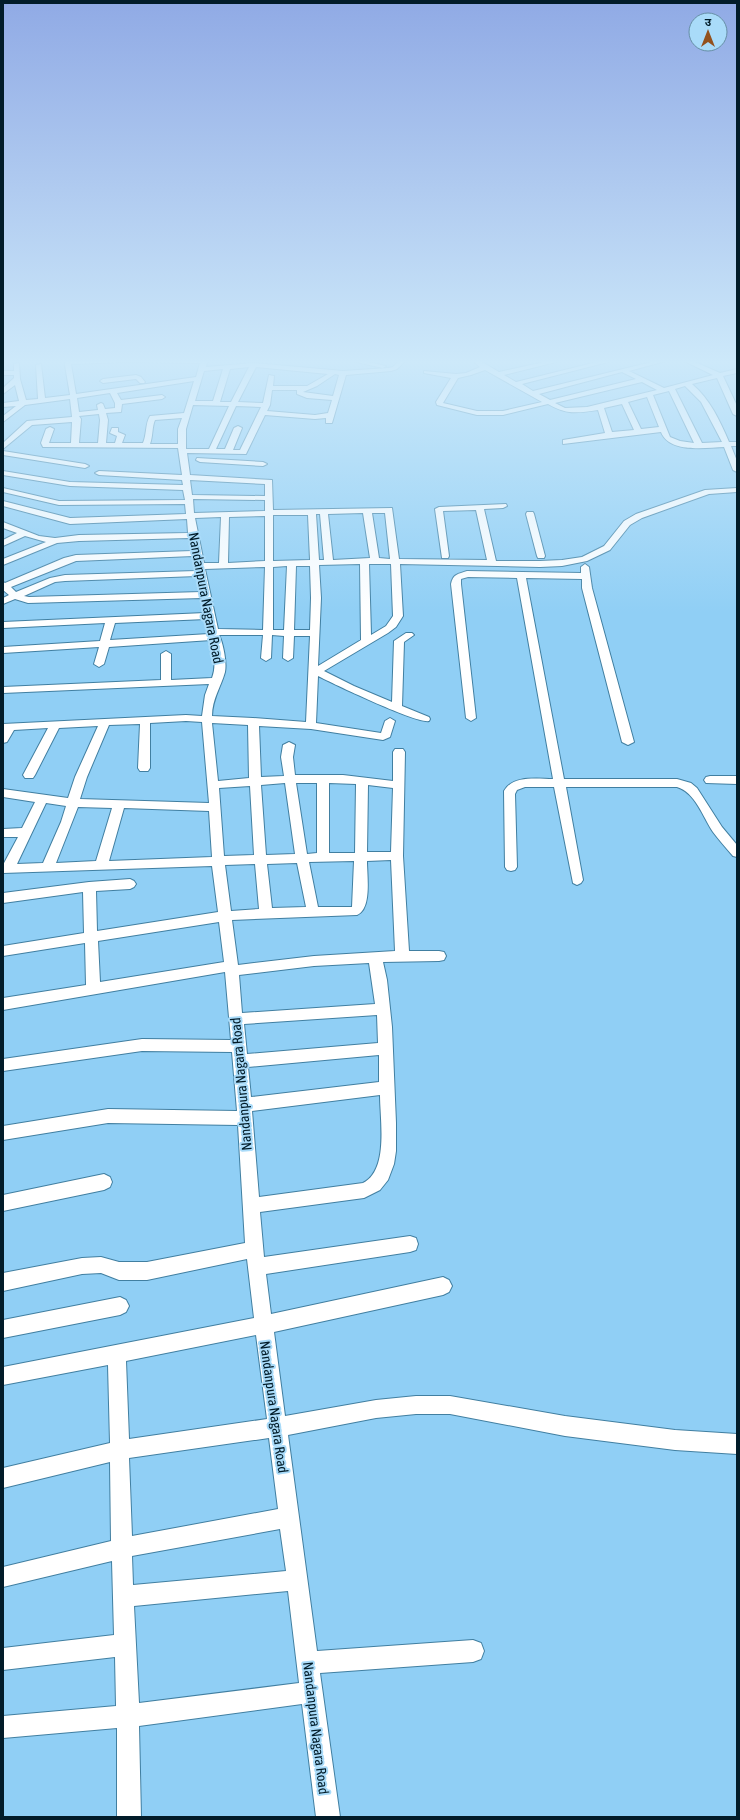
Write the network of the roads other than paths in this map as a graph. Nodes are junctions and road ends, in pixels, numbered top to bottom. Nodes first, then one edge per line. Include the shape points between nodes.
1 (45, 444) edge
2 (183, 444) edge
3 (215, 444) edge
4 (231, 444) edge
5 (247, 444) edge
6 (677, 444) edge
7 (699, 444) joint
8 (725, 444) junction
9 (737, 444) edge
10 (75, 445) joint
11 (102, 445) joint
12 (118, 445) joint
13 (146, 445) joint
14 (183, 452) junction
15 (211, 452) junction
16 (228, 452) junction
17 (3, 453) edge
18 (263, 464) dead end
19 (85, 466) dead end
20 (737, 470) edge
21 (3, 473) edge
22 (100, 473) dead end
23 (3, 490) edge
24 (734, 490) edge
25 (47, 491) junction
26 (188, 496) junction
27 (268, 498) junction
28 (737, 502) edge
29 (3, 503) edge
30 (503, 506) dead end
31 (480, 508) junction
32 (367, 510) junction
33 (324, 511) junction
34 (312, 512) junction
35 (268, 513) junction
36 (225, 514) junction
37 (530, 514) dead end
38 (3, 525) edge
39 (25, 533) junction
40 (192, 535) junction
41 (55, 541) junction
42 (3, 543) edge
43 (425, 556) dead end
44 (445, 556) junction
45 (541, 556) junction
46 (566, 556) dead end
47 (584, 559) junction
48 (491, 560) junction
49 (364, 561) junction
50 (375, 561) junction
51 (395, 561) junction
52 (3, 562) edge
53 (329, 562) junction
54 (315, 563) junction
55 (199, 564) junction
56 (292, 564) junction
57 (270, 565) junction
58 (223, 566) junction
59 (521, 575) junction
60 (585, 576) junction
61 (4, 586) edge
62 (207, 594) junction
63 (15, 596) junction
64 (3, 601) edge
65 (211, 616) junction
66 (111, 620) junction
67 (3, 625) edge
68 (268, 632) junction
69 (289, 633) junction
70 (315, 633) junction
71 (215, 635) junction
72 (409, 635) dead end
73 (366, 642) junction
74 (105, 644) junction
75 (3, 650) edge
76 (166, 654) dead end
77 (266, 658) dead end
78 (288, 658) dead end
79 (99, 664) dead end
80 (315, 673) junction
81 (217, 681) junction
82 (166, 683) junction
83 (3, 690) edge
84 (398, 708) junction
85 (206, 718) junction
86 (471, 718) dead end
87 (425, 719) dead end
88 (145, 720) junction
89 (390, 721) dead end
90 (105, 722) junction
91 (253, 722) junction
92 (55, 725) junction
93 (311, 726) junction
94 (7, 727) edge
95 (3, 740) edge
96 (628, 742) dead end
97 (289, 746) dead end
98 (399, 752) dead end
99 (144, 768) dead end
100 (29, 775) dead end
101 (290, 779) junction
102 (323, 779) junction
103 (710, 780) dead end
104 (737, 780) edge
105 (362, 781) junction
106 (254, 782) junction
107 (559, 784) junction
108 (212, 785) junction
109 (398, 785) junction
110 (3, 793) edge
111 (43, 798) junction
112 (73, 804) junction
113 (118, 805) junction
114 (215, 808) junction
115 (27, 832) junction
116 (3, 833) edge
117 (733, 842) edge
118 (737, 853) edge
119 (397, 856) junction
120 (360, 857) junction
121 (302, 858) junction
122 (323, 858) junction
123 (260, 860) junction
124 (218, 861) junction
125 (101, 866) junction
126 (511, 867) dead end
127 (47, 868) junction
128 (6, 869) edge
129 (577, 880) dead end
130 (130, 884) dead end
131 (89, 887) junction
132 (3, 902) edge
133 (313, 912) junction
134 (266, 913) junction
135 (225, 916) junction
136 (92, 937) junction
137 (3, 951) edge
138 (402, 955) junction
139 (439, 956) dead end
140 (375, 957) junction
141 (231, 969) junction
142 (93, 989) junction
143 (3, 1004) edge
144 (383, 1009) junction
145 (235, 1019) junction
146 (386, 1048) junction
147 (239, 1054) junction
148 (3, 1065) edge
149 (387, 1088) junction
150 (244, 1111) junction
151 (3, 1133) edge
152 (104, 1182) dead end
153 (3, 1203) edge
154 (250, 1206) junction
155 (410, 1244) dead end
156 (254, 1249) junction
157 (256, 1267) junction
158 (3, 1282) edge
159 (443, 1286) dead end
160 (120, 1306) dead end
161 (263, 1325) junction
162 (3, 1329) edge
163 (117, 1353) junction
164 (3, 1376) edge
165 (278, 1427) junction
166 (737, 1444) edge
167 (120, 1450) junction
168 (3, 1478) edge
169 (289, 1517) junction
170 (122, 1548) junction
171 (3, 1577) edge
172 (297, 1580) junction
173 (123, 1597) junction
174 (125, 1645) junction
175 (473, 1650) dead end
176 (3, 1659) edge
177 (308, 1663) junction
178 (312, 1692) junction
179 (128, 1716) junction
180 (3, 1727) edge
181 (129, 1817) edge
182 (328, 1817) edge

1 - 10 street
2 - 14 street, Nandanpura Nagara Road
3 - 15 street
4 - 16 street
5 - 16 street via 244,451 240,453
6 - 7 street
7 - 8 street
8 - 9 street
8 - 20 street
10 - 11 street
11 - 12 street
12 - 13 street
13 - 14 street
14 - 15 street
14 - 18 street
14 - 26 street, Nandanpura Nagara Road
15 - 16 street
17 - 19 street
21 - 25 street
22 - 26 street
23 - 25 street
24 - 28 street
24 - 47 street via 708,492 639,516 626,525 607,548
25 - 26 street
25 - 26 street via 58,503
26 - 27 street
26 - 27 street via 266,480 270,483
26 - 29 street via 70,521
26 - 36 street
26 - 40 street, Nandanpura Nagara Road
27 - 35 street
30 - 31 street
31 - 44 street via 438,510
31 - 48 street
32 - 33 street
32 - 50 street
32 - 51 street via 390,512
33 - 34 street
33 - 53 street
34 - 35 street
34 - 54 street
35 - 36 street
35 - 57 street
36 - 58 street
37 - 45 street
38 - 39 street
39 - 41 street
39 - 42 street
40 - 41 street
40 - 55 street, Nandanpura Nagara Road
41 - 52 street
43 - 44 street
44 - 48 street
45 - 46 street
45 - 48 street
47 - 48 street via 540,564
47 - 60 street
48 - 51 street
49 - 50 street
49 - 53 street
49 - 73 street
50 - 51 street
51 - 73 street via 398,616 396,623
53 - 54 street
54 - 56 street
54 - 70 street
55 - 58 street
55 - 61 street via 76,558
55 - 62 street, Nandanpura Nagara Road
55 - 63 street via 53,580
56 - 57 street
56 - 69 street
57 - 58 street
57 - 68 street
59 - 60 street
59 - 86 street via 467,574 460,575 456,580
59 - 107 street
60 - 96 street
61 - 63 street
62 - 63 street via 34,600
62 - 65 street, Nandanpura Nagara Road
63 - 64 street
65 - 66 street
65 - 71 street, Nandanpura Nagara Road
66 - 67 street
66 - 74 street
68 - 69 street
68 - 71 street
68 - 77 street
69 - 70 street
69 - 78 street
70 - 80 street
71 - 74 street
71 - 81 street, Nandanpura Nagara Road via 220,661
72 - 84 street via 399,642
73 - 80 street
74 - 75 street
74 - 79 street
76 - 82 street
80 - 84 street
80 - 93 street
81 - 82 street
81 - 85 street, Nandanpura Nagara Road via 210,696
82 - 83 street
84 - 87 street
85 - 88 street
85 - 91 street
85 - 108 street, Nandanpura Nagara Road
88 - 90 street
88 - 99 street
89 - 93 street via 383,737
90 - 92 street
90 - 112 street via 81,777
91 - 93 street
91 - 106 street
92 - 94 street
92 - 100 street
94 - 95 street
97 - 101 street via 287,757
98 - 109 street
101 - 102 street
101 - 106 street
101 - 121 street
102 - 105 street
102 - 122 street
103 - 104 street
105 - 109 street
105 - 120 street
106 - 108 street
106 - 123 street
107 - 117 street via 677,783 687,786 693,791 718,830
107 - 126 street via 525,783 515,785 511,789
107 - 129 street
108 - 114 street, Nandanpura Nagara Road
109 - 119 street
110 - 111 street
111 - 112 street
111 - 115 street
112 - 113 street
112 - 127 street
113 - 114 street
113 - 125 street
114 - 124 street, Nandanpura Nagara Road
115 - 116 street
115 - 128 street
117 - 118 street
119 - 120 street
119 - 138 street
120 - 122 street
120 - 133 street via 360,905 357,910
121 - 122 street
121 - 123 street
121 - 133 street
123 - 124 street
123 - 134 street
124 - 125 street
124 - 135 street, Nandanpura Nagara Road
125 - 127 street
127 - 128 street
130 - 131 street
131 - 132 street
131 - 136 street
133 - 134 street
134 - 135 street
135 - 136 street
135 - 141 street, Nandanpura Nagara Road
136 - 137 street
136 - 142 street
138 - 139 street
138 - 140 street
140 - 141 street
140 - 144 street
141 - 142 street
141 - 145 street, Nandanpura Nagara Road
142 - 143 street
144 - 145 street
144 - 146 street
145 - 147 street, Nandanpura Nagara Road
146 - 147 street
146 - 149 street
147 - 148 street via 142,1045
147 - 150 street, Nandanpura Nagara Road
149 - 150 street
149 - 154 street via 388,1153 385,1170 377,1182 364,1190
150 - 151 street via 108,1116
150 - 154 street, Nandanpura Nagara Road
152 - 153 street
154 - 156 street, Nandanpura Nagara Road
155 - 157 street
156 - 157 street, Nandanpura Nagara Road
156 - 158 street via 147,1272 119,1271 101,1265 82,1266 52,1270
157 - 161 street, Nandanpura Nagara Road
159 - 161 street
160 - 162 street
161 - 163 street
161 - 165 street, Nandanpura Nagara Road
163 - 164 street
163 - 167 street
165 - 166 street via 376,1409 450,1405 565,1426 675,1440
165 - 167 street
165 - 169 street, Nandanpura Nagara Road
167 - 168 street
167 - 170 street
169 - 170 street
169 - 172 street, Nandanpura Nagara Road
170 - 171 street
170 - 173 street
172 - 173 street
172 - 177 street, Nandanpura Nagara Road
173 - 174 street
174 - 176 street
174 - 179 street
175 - 177 street
177 - 178 street, Nandanpura Nagara Road
178 - 179 street
178 - 182 street, Nandanpura Nagara Road
179 - 180 street
179 - 181 street

